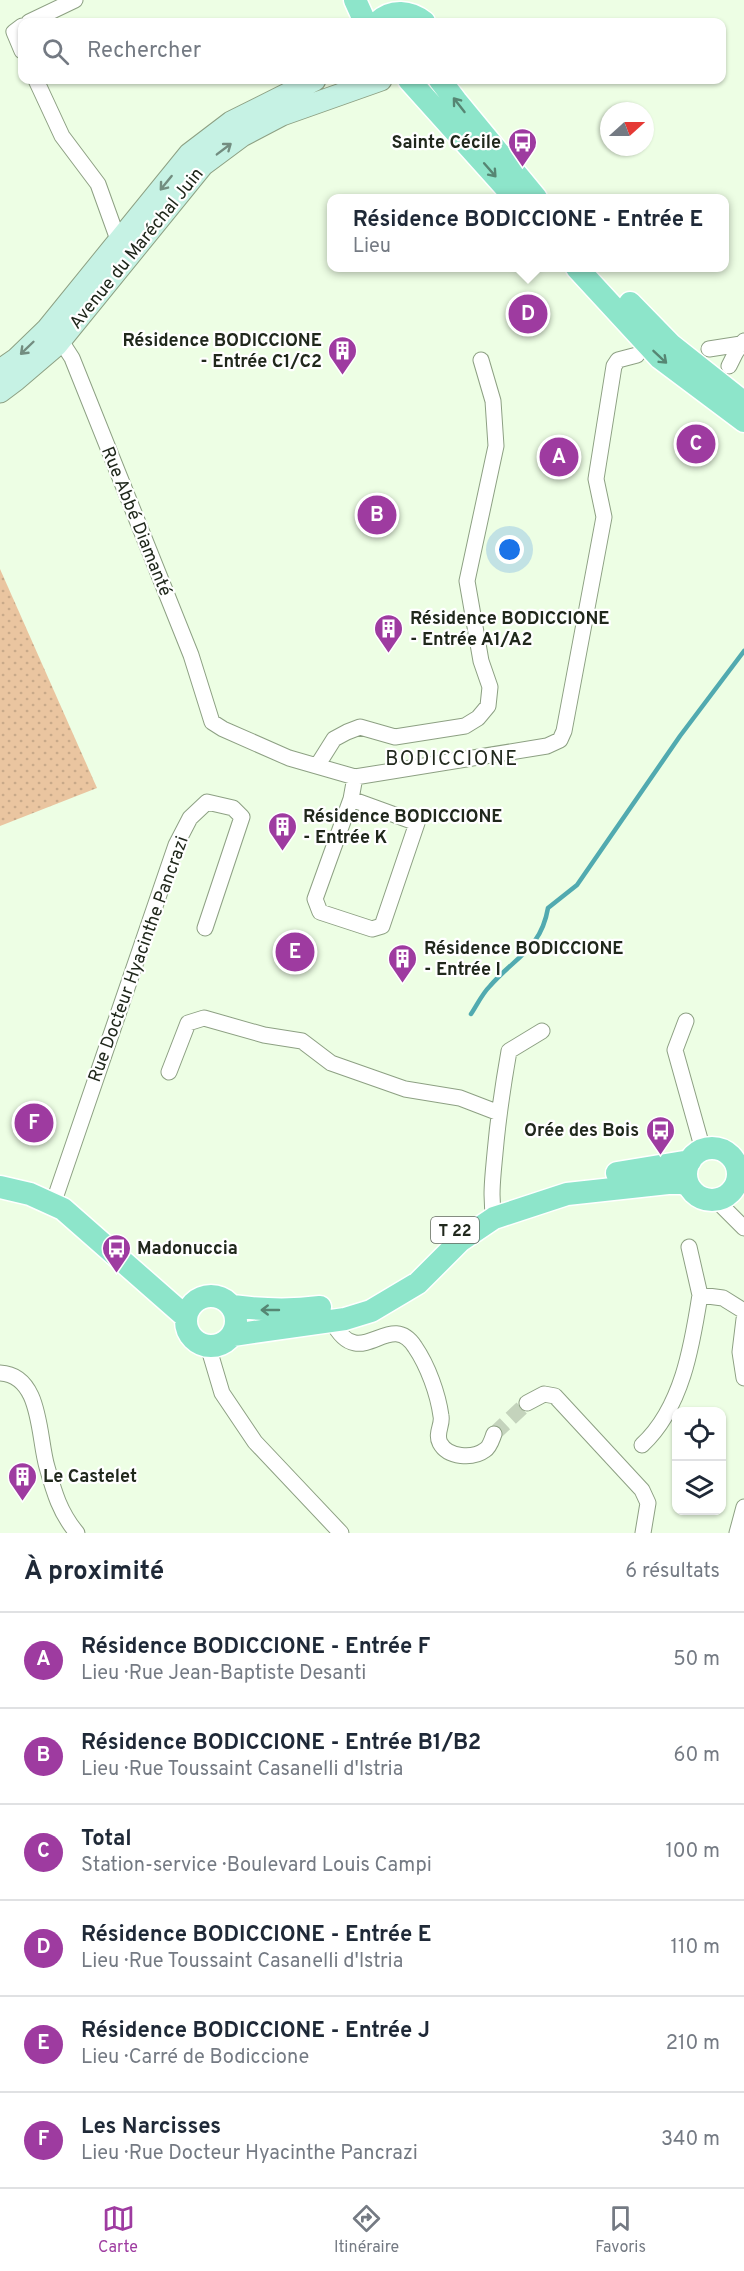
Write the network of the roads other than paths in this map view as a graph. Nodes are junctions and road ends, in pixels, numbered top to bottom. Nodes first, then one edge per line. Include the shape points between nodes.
1 (75, 0) edge
2 (355, 0) edge
3 (392, 6) edge
4 (38, 18) edge
5 (363, 18) edge
6 (384, 18) edge
7 (419, 18) edge
8 (18, 29) edge
9 (18, 42) edge
10 (38, 84) edge
11 (307, 84) edge
12 (370, 84) edge
13 (413, 84) edge
14 (443, 84) edge
15 (511, 194) edge
16 (533, 194) edge
17 (124, 248) junction
18 (583, 272) edge
19 (603, 272) edge
20 (54, 335) junction
21 (742, 343) edge
22 (709, 349) dead end
23 (637, 355) dead end
24 (481, 360) dead end
25 (729, 366) dead end
26 (0, 370) edge
27 (0, 392) edge
28 (744, 403) edge
29 (744, 421) edge
30 (317, 766) junction
31 (355, 777) junction
32 (351, 799) junction
33 (205, 928) dead end
34 (686, 1021) dead end
35 (542, 1031) dead end
36 (169, 1072) dead end
37 (499, 1113) junction
38 (696, 1156) junction
39 (741, 1172) edge
40 (689, 1186) junction
41 (0, 1187) edge
42 (716, 1200) junction
43 (52, 1204) junction
44 (493, 1212) junction
45 (744, 1228) edge
46 (689, 1247) dead end
47 (700, 1295) junction
48 (232, 1306) junction
49 (744, 1311) edge
50 (186, 1317) junction
51 (744, 1319) edge
52 (332, 1321) junction
53 (233, 1335) junction
54 (208, 1346) junction
55 (0, 1372) edge
56 (744, 1378) edge
57 (526, 1403) tunnel mouth
58 (494, 1434) tunnel mouth
59 (642, 1445) dead end
60 (744, 1508) edge
61 (77, 1533) edge
62 (341, 1533) edge
63 (643, 1533) edge
64 (737, 1533) edge

1 - 4 street
2 - 5 main road
3 - 6 main road
3 - 7 main road
8 - 9 street via 14,32
10 - 17 street via 62,136 98,184
11 -> 17 main road, Avenue du Maréchal Juin via 231,122 189,154
17 -> 12 main road, Avenue du Maréchal Juin via 203,165 242,136 282,115
13 -> 15 main road
16 -> 14 main road
17 - 20 main road, Avenue du Maréchal Juin
18 -> 29 main road via 660,358
19 - 28 main road via 671,345
20 -> 26 main road, Avenue du Maréchal Juin
20 - 27 main road, Avenue du Maréchal Juin via 16,380
20 - 30 street, Rue Abbé Diamanté via 72,358 191,655 212,722 289,758
21 - 22 street
21 - 25 street
23 - 31 street via 618,360 614,366 596,479 604,517 560,740 547,746
24 - 30 street via 493,401 496,446 467,581 481,661 490,687 488,706 465,726 395,737 360,727 334,739
30 - 31 street
31 - 32 street
32 - 32 street via 315,899 320,912 372,929 382,926 417,823
33 - 43 street, Rue Docteur Hyacinthe Pancrazi via 242,817 233,808 207,802 190,818 176,845
34 - 38 street via 675,1050
35 - 37 street via 509,1051
36 - 37 street via 188,1023 204,1018 302,1041 331,1063 405,1089 460,1098
37 - 44 street
38 - 39 main road via 718,1149 732,1157
38 - 40 main road via 687,1169
38 - 44 main road, T 22 via 559,1183
39 - 42 main road via 730,1193
40 - 42 main road via 700,1197
40 - 44 main road, T 22 via 668,1183 567,1194
41 - 43 main road
42 - 45 street
43 - 50 main road via 63,1209
44 -> 48 main road, T 22 via 456,1229 403,1275 362,1299 294,1310
44 - 52 main road, T 22 via 418,1283 371,1311
46 - 47 street
47 - 49 street via 723,1298
47 - 59 street via 691,1351 674,1396 657,1431
48 - 50 main road via 218,1296 201,1298
48 - 53 main road via 237,1321
50 - 54 main road via 189,1333
51 - 56 street via 740,1352
52 - 53 main road, T 22
52 - 58 street via 338,1333 351,1344 398,1334 410,1340 438,1399 442,1420 438,1432 440,1443 447,1450 461,1457 476,1455 487,1449
53 - 54 main road via 222,1344
54 - 62 street via 222,1392 255,1442
55 - 61 street via 19,1377 27,1387 64,1517
57 - 63 street via 544,1394 555,1396 642,1490 648,1503
60 - 64 street

